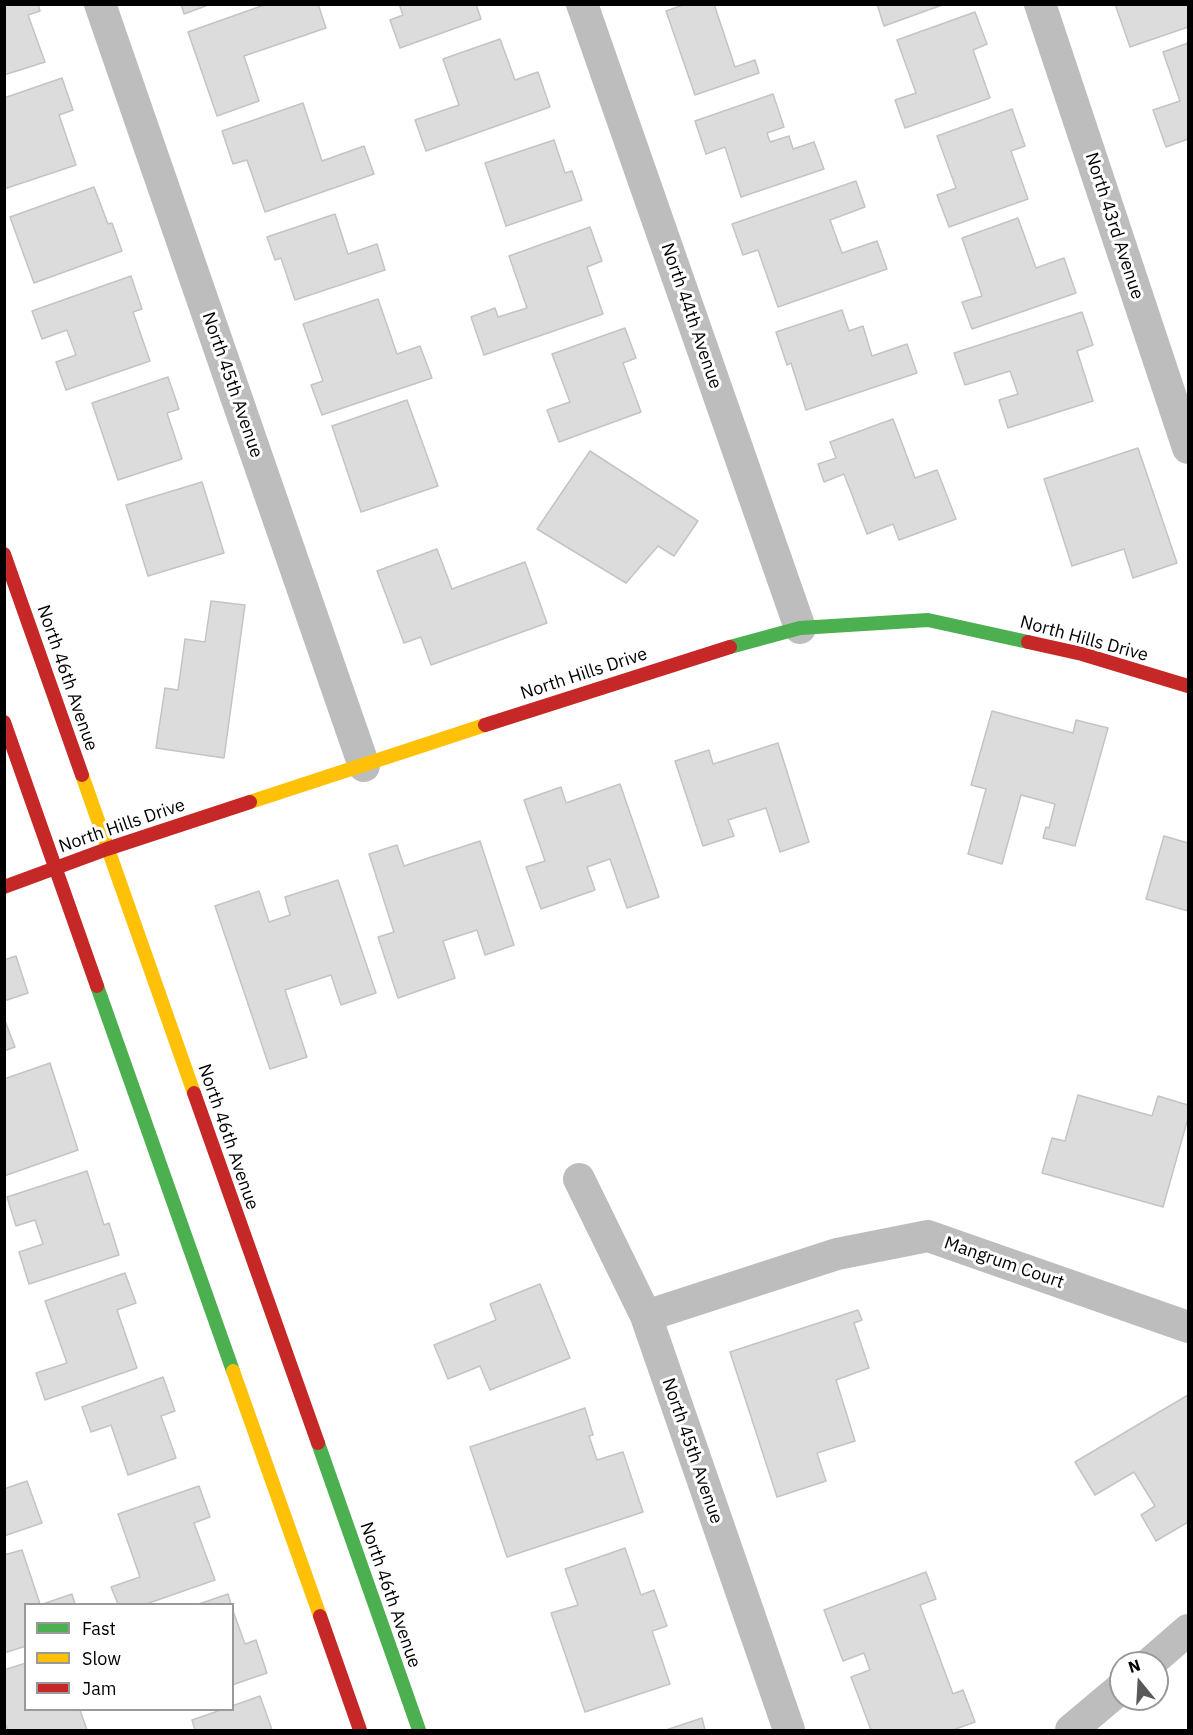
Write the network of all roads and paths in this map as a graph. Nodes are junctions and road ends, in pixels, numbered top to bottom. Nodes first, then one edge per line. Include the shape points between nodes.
1 (100, 4) edge
2 (582, 4) edge
3 (1040, 4) edge
4 (1188, 448) edge
5 (4, 554) edge
6 (800, 628) junction
7 (1188, 686) edge
8 (4, 722) edge
9 (364, 766) junction
10 (107, 849) junction
11 (56, 868) junction
12 (4, 887) edge
13 (579, 1179) dead end
14 (646, 1316) junction
15 (1188, 1327) edge
16 (1188, 1630) edge
17 (1164, 1651) edge
18 (1109, 1698) edge
19 (360, 1731) edge
20 (419, 1731) edge
21 (789, 1731) edge
22 (1071, 1731) edge

1 - 9 street, North 45th Avenue
2 - 6 street, North 44th Avenue
3 - 4 street, North 43rd Avenue
5 - 10 street, North 46th Avenue
6 - 7 street, North Hills Drive via 928,620 1082,654
6 - 9 street, North Hills Drive via 695,656
8 - 11 street
9 - 10 street, North Hills Drive
10 - 11 street, North Hills Drive
10 - 20 street, North 46th Avenue
11 - 12 street, North Hills Drive
11 - 19 street
13 - 14 street, North 45th Avenue
14 - 15 street, Mangrum Court via 837,1254 928,1236
14 - 21 street, North 45th Avenue
16 - 17 street
18 - 22 street

